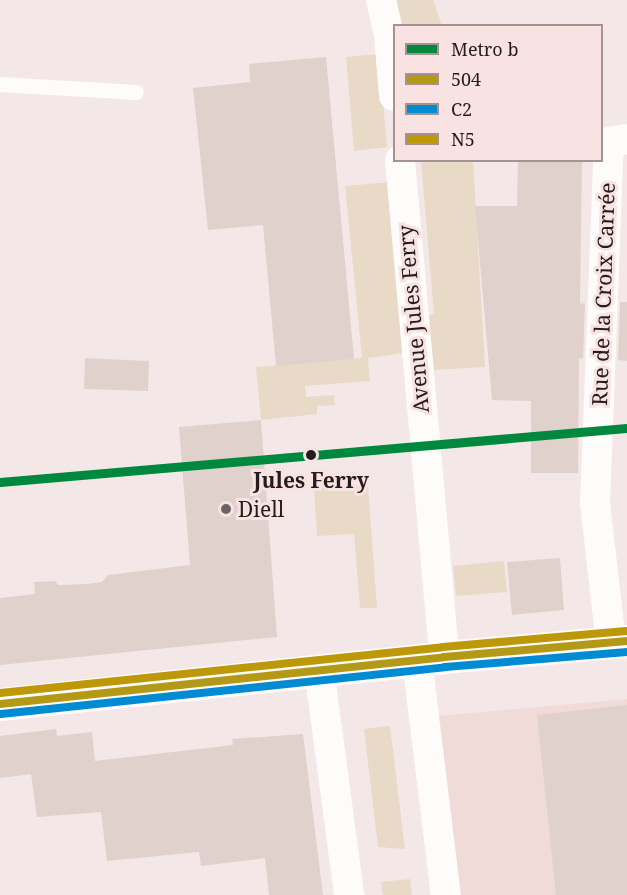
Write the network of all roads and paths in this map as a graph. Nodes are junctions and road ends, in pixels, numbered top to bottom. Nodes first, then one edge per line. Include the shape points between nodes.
1 (381, 0) edge
2 (0, 84) edge
3 (393, 84) edge
4 (136, 92) dead end
5 (627, 138) edge
6 (400, 162) edge
7 (619, 642) edge
8 (431, 659) junction
9 (320, 669) junction
10 (0, 704) edge
11 (349, 895) edge
12 (446, 895) edge

1 - 3 street
2 - 4 lane
5 - 7 street, Rue de la Croix Carrée via 609,142 595,503
6 - 8 street, Avenue Jules Ferry
7 - 8 main road
8 - 9 main road
8 - 12 street, Avenue Jules Ferry
9 - 10 main road
9 - 11 street

